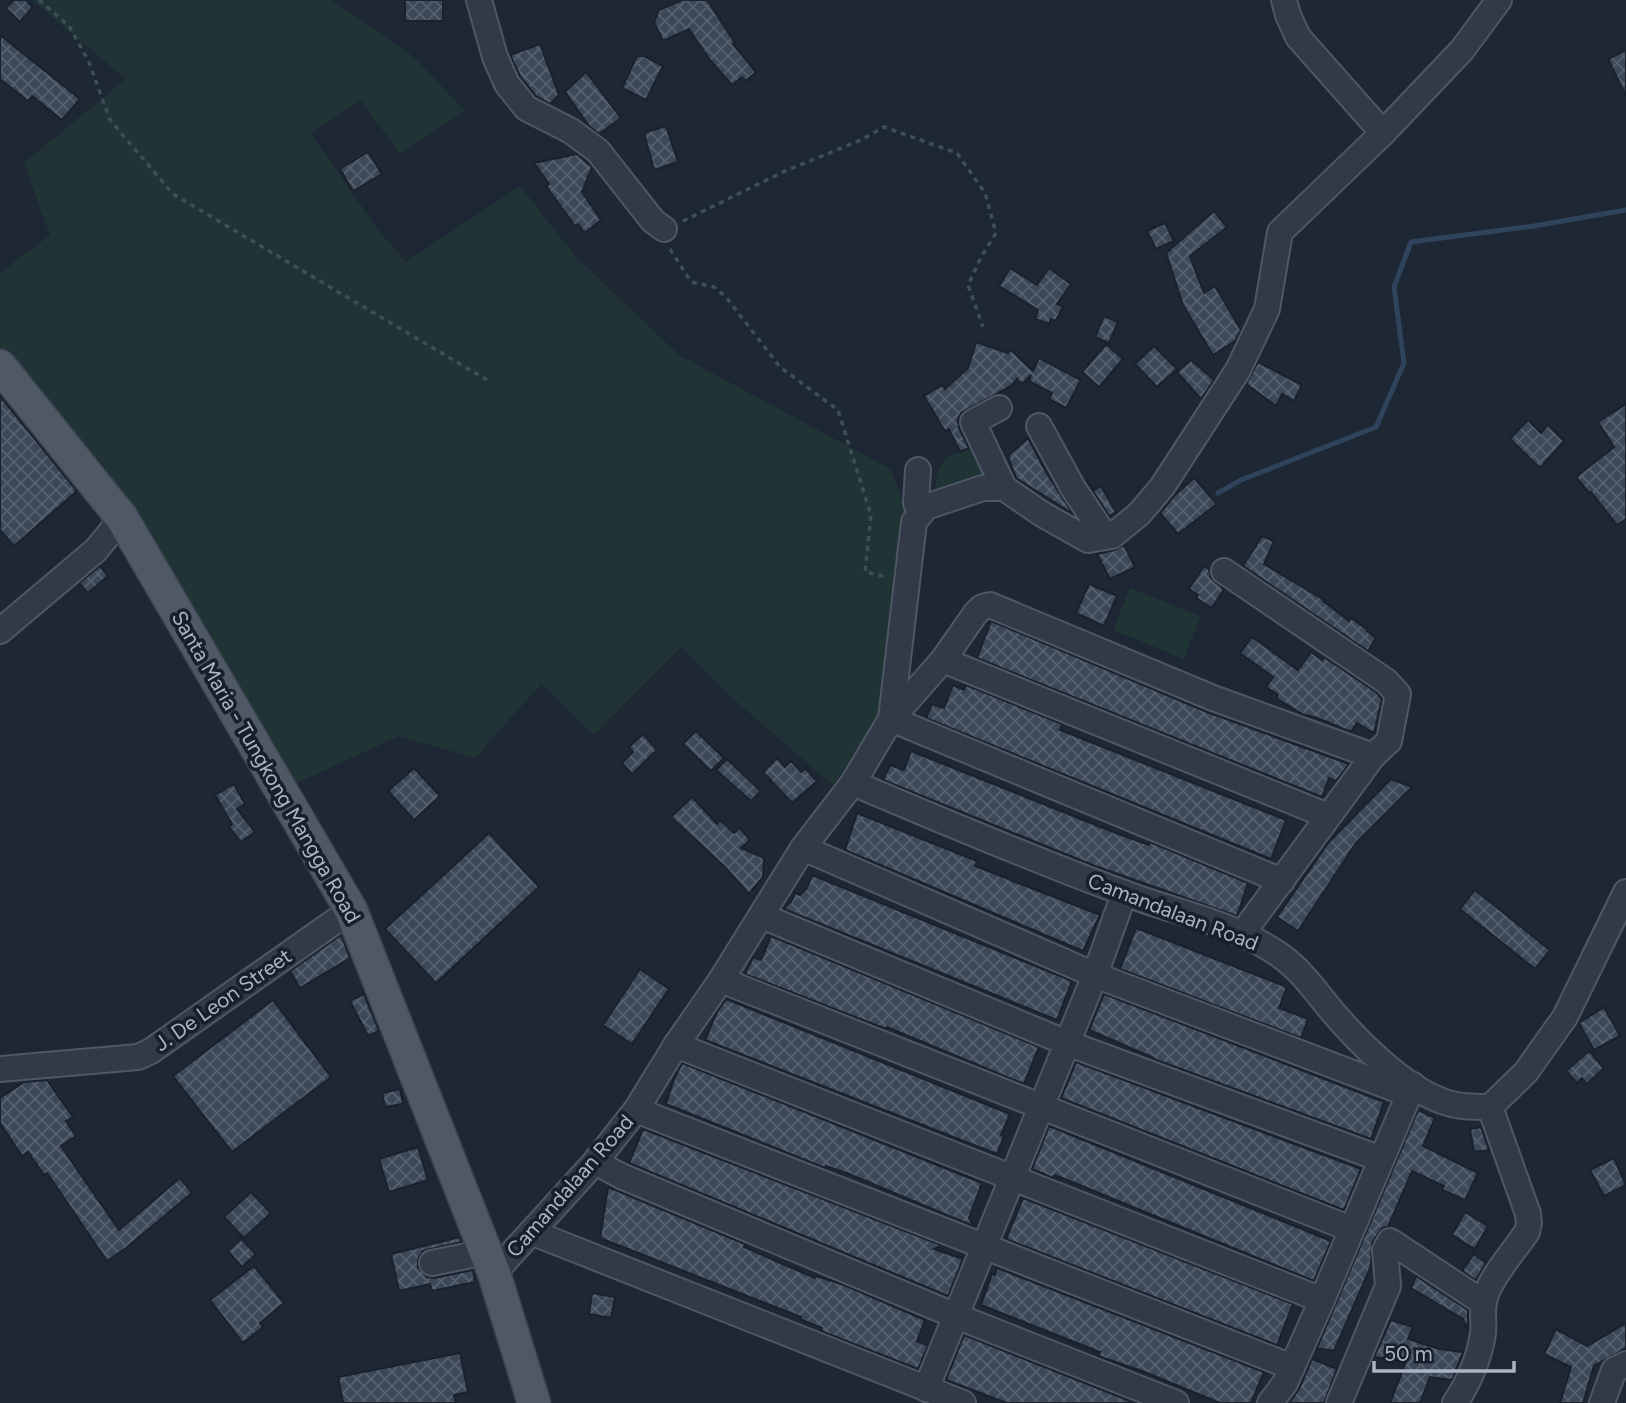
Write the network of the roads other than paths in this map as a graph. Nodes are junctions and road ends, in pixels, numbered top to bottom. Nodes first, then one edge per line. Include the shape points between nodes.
1 (479, 0) edge
2 (1284, 0) edge
3 (1499, 0) edge
4 (1383, 133) junction
5 (664, 229) road end
6 (0, 366) edge
7 (999, 408) dead end
8 (1039, 426) dead end
9 (918, 470) dead end
10 (1004, 488) junction
11 (920, 513) junction
12 (122, 518) junction
13 (1105, 536) junction
14 (1224, 571) dead end
15 (0, 608) edge
16 (0, 631) edge
17 (943, 660) junction
18 (891, 719) junction
19 (1373, 756) junction
20 (853, 783) junction
21 (1328, 816) junction
22 (803, 848) junction
23 (1282, 881) junction
24 (1626, 892) edge
25 (1124, 894) junction
26 (351, 910) junction
27 (762, 916) junction
28 (1242, 934) junction
29 (1095, 975) junction
30 (721, 980) junction
31 (1067, 1043) junction
32 (676, 1045) junction
33 (0, 1069) edge
34 (1411, 1090) junction
35 (1041, 1106) junction
36 (1490, 1107) junction
37 (636, 1110) junction
38 (1381, 1159) junction
39 (594, 1162) junction
40 (1013, 1177) junction
41 (1351, 1228) junction
42 (531, 1232) junction
43 (985, 1245) junction
44 (490, 1262) junction
45 (432, 1263) dead end
46 (1322, 1300) junction
47 (1484, 1303) junction
48 (956, 1316) junction
49 (1626, 1364) edge
50 (1292, 1367) junction
51 (926, 1389) junction
52 (534, 1403) edge
53 (963, 1403) edge
54 (1175, 1403) edge
55 (1270, 1403) edge
56 (1339, 1403) edge
57 (1455, 1403) edge
58 (1602, 1403) edge

1 - 5 street via 507,85 526,108 597,150
2 - 4 street via 1298,37
3 - 4 street via 1462,50
4 - 13 street via 1280,232 1267,309 1238,370 1162,488 1139,514 1112,536
6 - 12 main road, Santa Maria - Tungkong Mangga Road
7 - 10 street via 973,422
8 - 13 street
9 - 11 street via 916,503
10 - 11 street via 958,495 926,506
10 - 13 street via 1088,540
11 - 18 street via 914,522
12 - 15 street via 85,537
12 - 16 street via 96,550
12 - 26 main road, Santa Maria - Tungkong Mangga Road
14 - 19 street via 1386,681 1398,694 1389,741
17 - 18 street
17 - 19 street via 975,614 990,605 1213,698
17 - 21 street
18 - 20 street, Camandalaan Road
18 - 23 street
19 - 21 street
20 - 22 street, Camandalaan Road
20 - 25 street, Camandalaan Road
21 - 23 street
22 - 27 street, Camandalaan Road
22 - 29 street
23 - 28 street
24 - 36 street via 1565,1017 1526,1072
25 - 28 street, Camandalaan Road
25 - 29 street
26 - 33 street, J. De Leon Street via 138,1057
26 - 44 main road, Santa Maria - Tungkong Mangga Road
27 - 30 street, Camandalaan Road
27 - 31 street
28 - 34 street, Camandalaan Road via 1282,957 1306,979
29 - 31 street
29 - 34 street
30 - 32 street, Camandalaan Road
30 - 35 street
31 - 35 street
31 - 38 street
32 - 37 street, Camandalaan Road
32 - 40 street
34 - 36 street, Camandalaan Road via 1468,1107
34 - 38 street
35 - 40 street
35 - 41 street
36 - 47 street via 1529,1223
37 - 39 street, Camandalaan Road
37 - 43 street
38 - 41 street
39 - 42 street, Camandalaan Road
39 - 48 street
40 - 43 street
40 - 46 street
41 - 46 street
42 - 44 street, Camandalaan Road
42 - 51 street
43 - 48 street
43 - 50 street
44 - 45 street
44 - 52 main road, Santa Maria - Tungkong Mangga Road
46 - 50 street
47 - 56 street via 1390,1241 1385,1250 1388,1286
47 - 57 street via 1482,1341
48 - 51 street
48 - 54 street
49 - 58 street via 1614,1370
50 - 55 street
51 - 53 street

